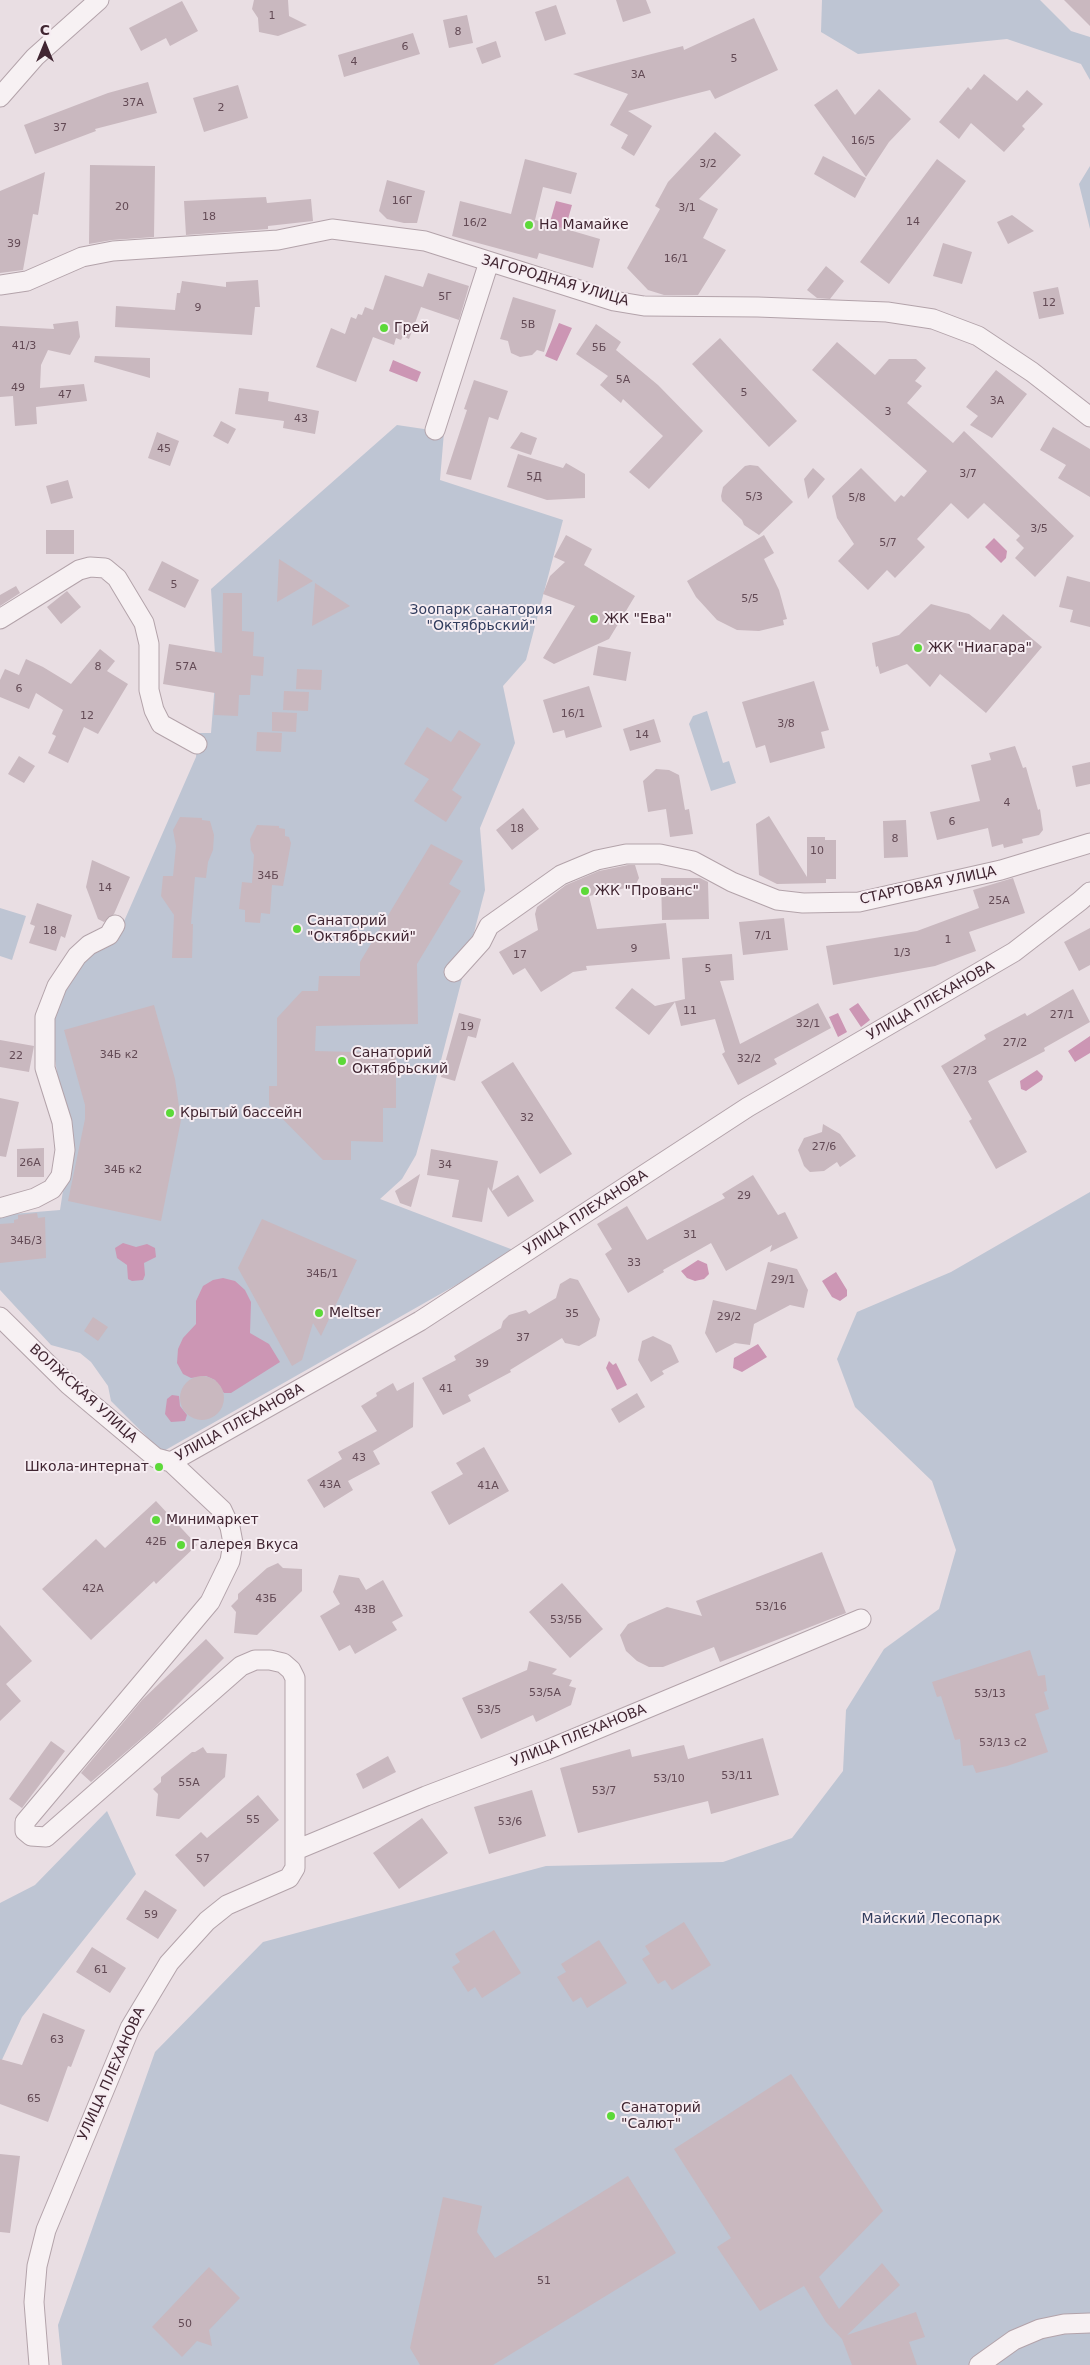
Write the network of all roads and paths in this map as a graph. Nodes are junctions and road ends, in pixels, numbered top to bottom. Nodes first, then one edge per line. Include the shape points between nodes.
1 (99, 0) edge
2 (0, 97) edge
3 (489, 262) junction
4 (0, 285) edge
5 (1090, 417) edge
6 (434, 430) dead end
7 (0, 619) edge
8 (197, 744) dead end
9 (1090, 843) edge
10 (1090, 892) edge
11 (115, 925) dead end
12 (454, 972) dead end
13 (0, 1208) edge
14 (0, 1318) edge
15 (171, 1462) junction
16 (862, 1619) dead end
17 (296, 1850) junction
18 (1090, 2323) edge
19 (39, 2365) edge
20 (979, 2365) edge

1 - 2 street via 35,57
3 - 4 street, ЗАГОРОДНАЯ УЛИЦА via 425,241 332,230 278,240 82,257 27,281
3 - 5 street, ЗАГОРОДНАЯ УЛИЦА via 614,301 644,306 887,312 934,319 978,336
3 - 6 street
7 - 8 street via 79,570 105,568 117,578 144,623 149,644 149,690 161,724
9 - 12 street, СТАРТОВАЯ УЛИЦА via 1001,870 859,902 777,900 732,882 694,861 660,854 626,854 597,860 560,875 489,926 481,942
10 - 15 street, УЛИЦА ПЛЕХАНОВА via 1014,952 748,1107 420,1321
11 - 13 street via 109,935 89,945 77,956 57,986 45,1017 45,1068 62,1122 65,1150 61,1176 52,1189 35,1198
14 - 15 street, ВОЛЖСКАЯ УЛИЦА via 69,1384 156,1458
15 - 17 street, УЛИЦА ПЛЕХАНОВА via 222,1510 233,1543 230,1561 210,1602 25,1822 25,1831 31,1836 46,1837 241,1666 255,1660 270,1660 283,1663 295,1678
16 - 17 street, УЛИЦА ПЛЕХАНОВА
17 - 19 street, УЛИЦА ПЛЕХАНОВА via 295,1868 290,1878 227,1905 207,1921 169,1963 130,2028 46,2230 37,2266 34,2302
18 - 20 street via 1040,2329 1014,2340

